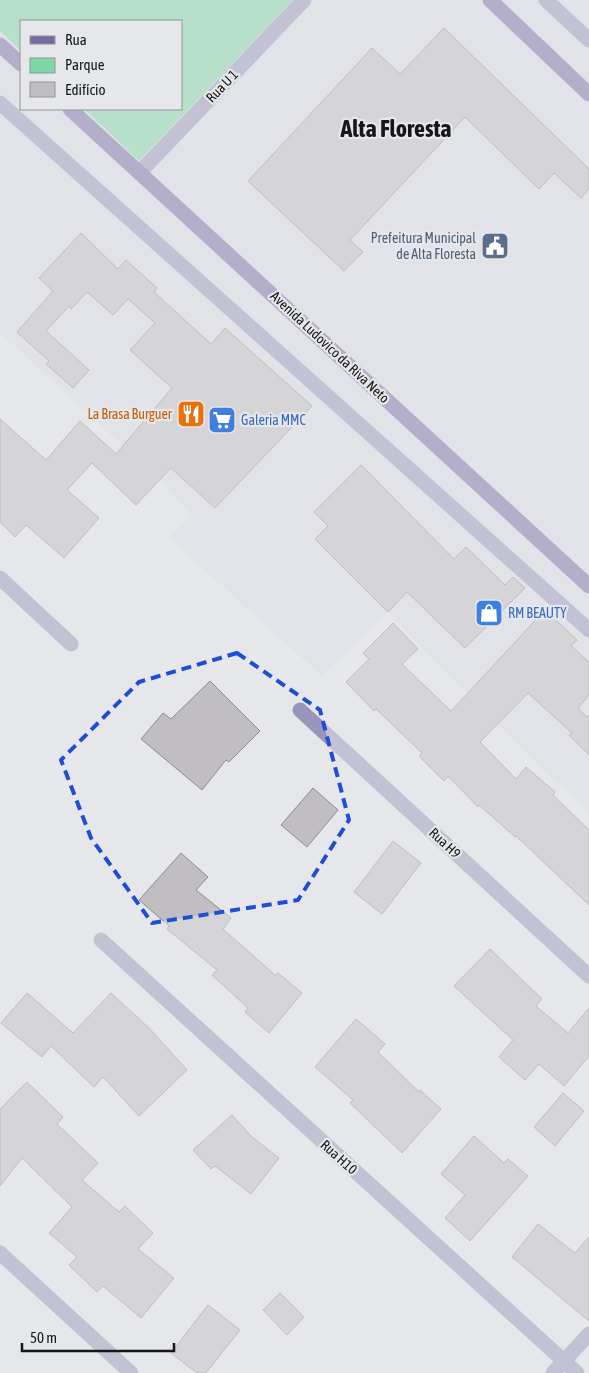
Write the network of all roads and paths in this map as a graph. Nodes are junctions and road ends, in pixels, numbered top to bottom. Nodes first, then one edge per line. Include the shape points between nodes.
1 (304, 0) edge
2 (490, 0) edge
3 (546, 0) edge
4 (589, 40) edge
5 (0, 45) edge
6 (20, 63) edge
7 (589, 94) edge
8 (0, 103) edge
9 (71, 110) edge
10 (140, 172) junction
11 (0, 578) edge
12 (589, 586) edge
13 (589, 630) edge
14 (71, 644) dead end
15 (300, 710) dead end
16 (101, 940) dead end
17 (589, 976) edge
18 (0, 1253) edge
19 (589, 1334) edge
20 (565, 1361) junction
21 (131, 1373) edge
22 (554, 1373) edge
23 (578, 1373) edge

1 - 10 street, Rua U 1
2 - 7 street
3 - 4 street
5 - 6 street
8 - 13 street
9 - 10 street, Avenida Ludovico da Riva Neto
10 - 12 street, Avenida Ludovico da Riva Neto
11 - 14 street
15 - 17 street, Rua H9
16 - 20 street, Rua H10
18 - 21 street
19 - 20 street
20 - 22 street
20 - 23 street, Rua H10

